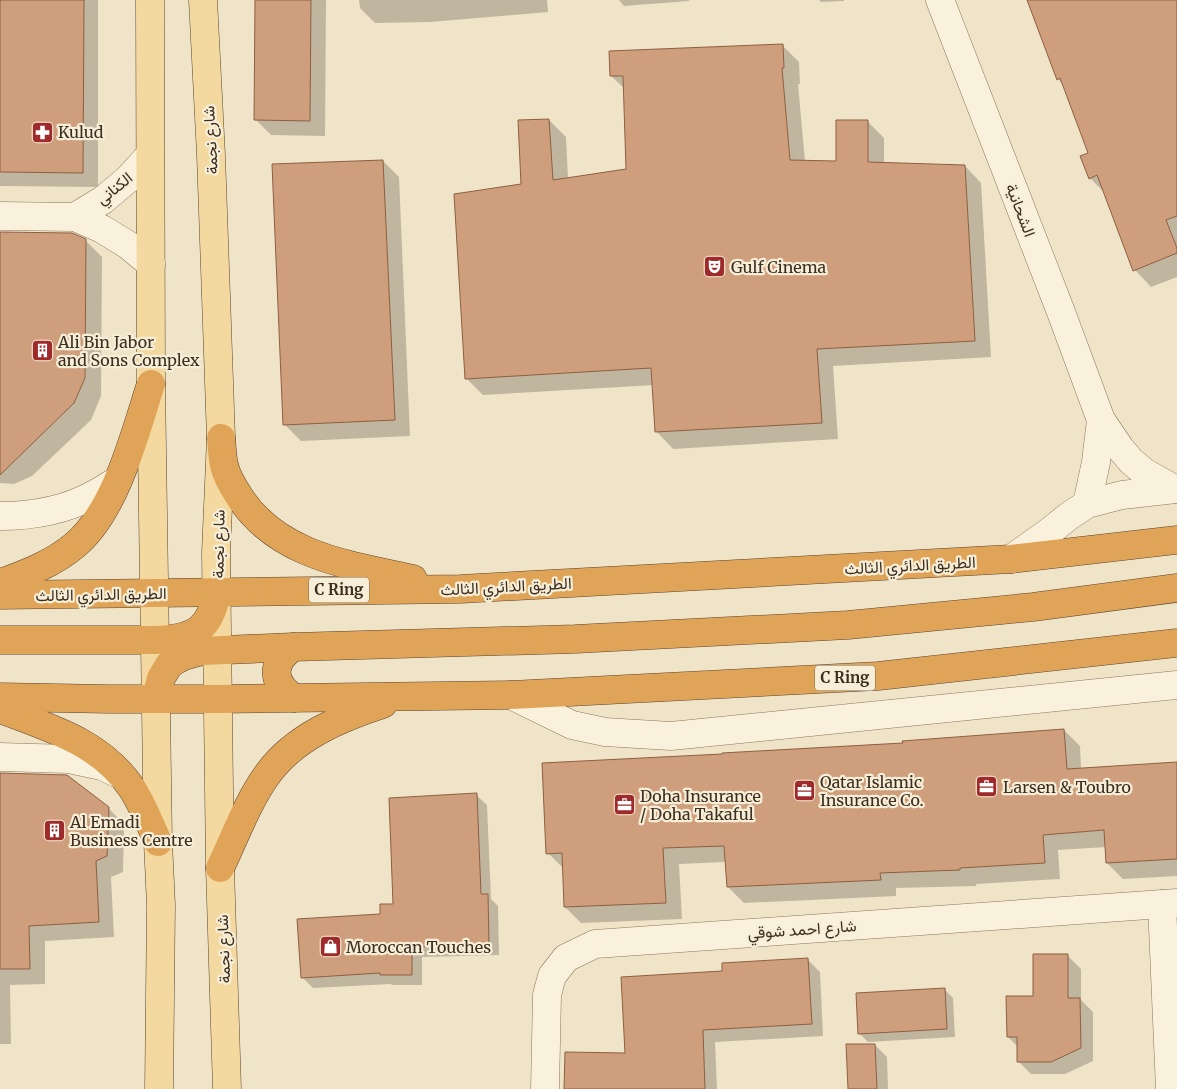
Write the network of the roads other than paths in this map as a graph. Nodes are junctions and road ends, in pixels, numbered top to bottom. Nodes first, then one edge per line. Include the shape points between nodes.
1 (150, 0) edge
2 (203, 0) edge
3 (940, 0) edge
4 (150, 155) junction
5 (0, 216) edge
6 (75, 217) junction
7 (150, 264) junction
8 (150, 384) junction
9 (1101, 420) junction
10 (221, 438) junction
11 (118, 480) junction
12 (1175, 489) edge
13 (1087, 504) junction
14 (0, 516) edge
15 (1177, 540) edge
16 (1010, 559) junction
17 (0, 583) edge
18 (1177, 588) edge
19 (460, 589) junction
20 (217, 592) junction
21 (155, 593) junction
22 (0, 595) edge
23 (0, 640) edge
24 (155, 640) junction
25 (1177, 643) edge
26 (293, 647) junction
27 (218, 650) junction
28 (1177, 685) edge
29 (512, 695) junction
30 (0, 697) edge
31 (403, 697) junction
32 (294, 698) junction
33 (156, 699) junction
34 (218, 699) junction
35 (0, 709) edge
36 (0, 758) edge
37 (124, 777) junction
38 (158, 842) junction
39 (220, 868) junction
40 (1170, 903) edge
41 (159, 1089) edge
42 (227, 1089) edge
43 (545, 1089) edge
44 (1170, 1089) edge

1 - 4 main road
2 - 10 main road, شارع نجمة
3 - 9 street, الشحانية
4 - 6 street, الكناني via 103,200
4 - 7 main road
5 - 6 street, الكناني
6 - 7 street, الكناني via 122,240
7 - 8 main road
8 - 11 highway
8 - 21 main road
9 - 12 street, الشحانية via 1131,461
9 - 13 street, الشحانية
10 - 19 highway via 224,466 236,491 257,519 285,540 334,561
10 - 20 main road, شارع نجمة
11 - 14 street via 67,506 38,513
11 - 17 highway via 102,513 76,544 41,566
12 - 13 street via 1122,495
13 - 16 street
15 - 16 highway, الطريق الدائري الثالث / C Ring
16 - 19 highway, الطريق الدائري الثالث / C Ring
18 - 26 highway via 1033,607 848,625 575,640
19 - 20 highway, الطريق الدائري الثالث / C Ring
20 - 21 highway, الطريق الدائري الثالث / C Ring
20 - 24 highway via 210,616 196,632 180,638
20 - 27 main road, شارع نجمة
21 - 22 highway, الطريق الدائري الثالث / C Ring
21 - 24 main road
23 - 24 highway
24 - 33 main road
25 - 29 highway, C Ring via 878,676
26 - 27 highway
26 - 32 highway via 284,653 276,672 285,692
27 - 33 highway via 192,653 169,665 161,678
27 - 34 main road, شارع نجمة
28 - 29 street via 670,736 605,732 572,725
29 - 31 highway, C Ring
30 - 33 highway, C Ring
31 - 32 highway, C Ring
31 - 39 highway via 323,728 283,756 258,788
32 - 34 highway, C Ring
33 - 34 highway, C Ring
33 - 38 main road
34 - 39 main road, شارع نجمة
35 - 37 highway via 85,744 106,758
36 - 37 street via 70,759 102,766
37 - 38 highway
38 - 41 main road via 161,905
39 - 42 main road, شارع نجمة
40 - 43 street, شارع احمد شوقي via 595,944 566,958 552,976 547,995
40 - 44 street

